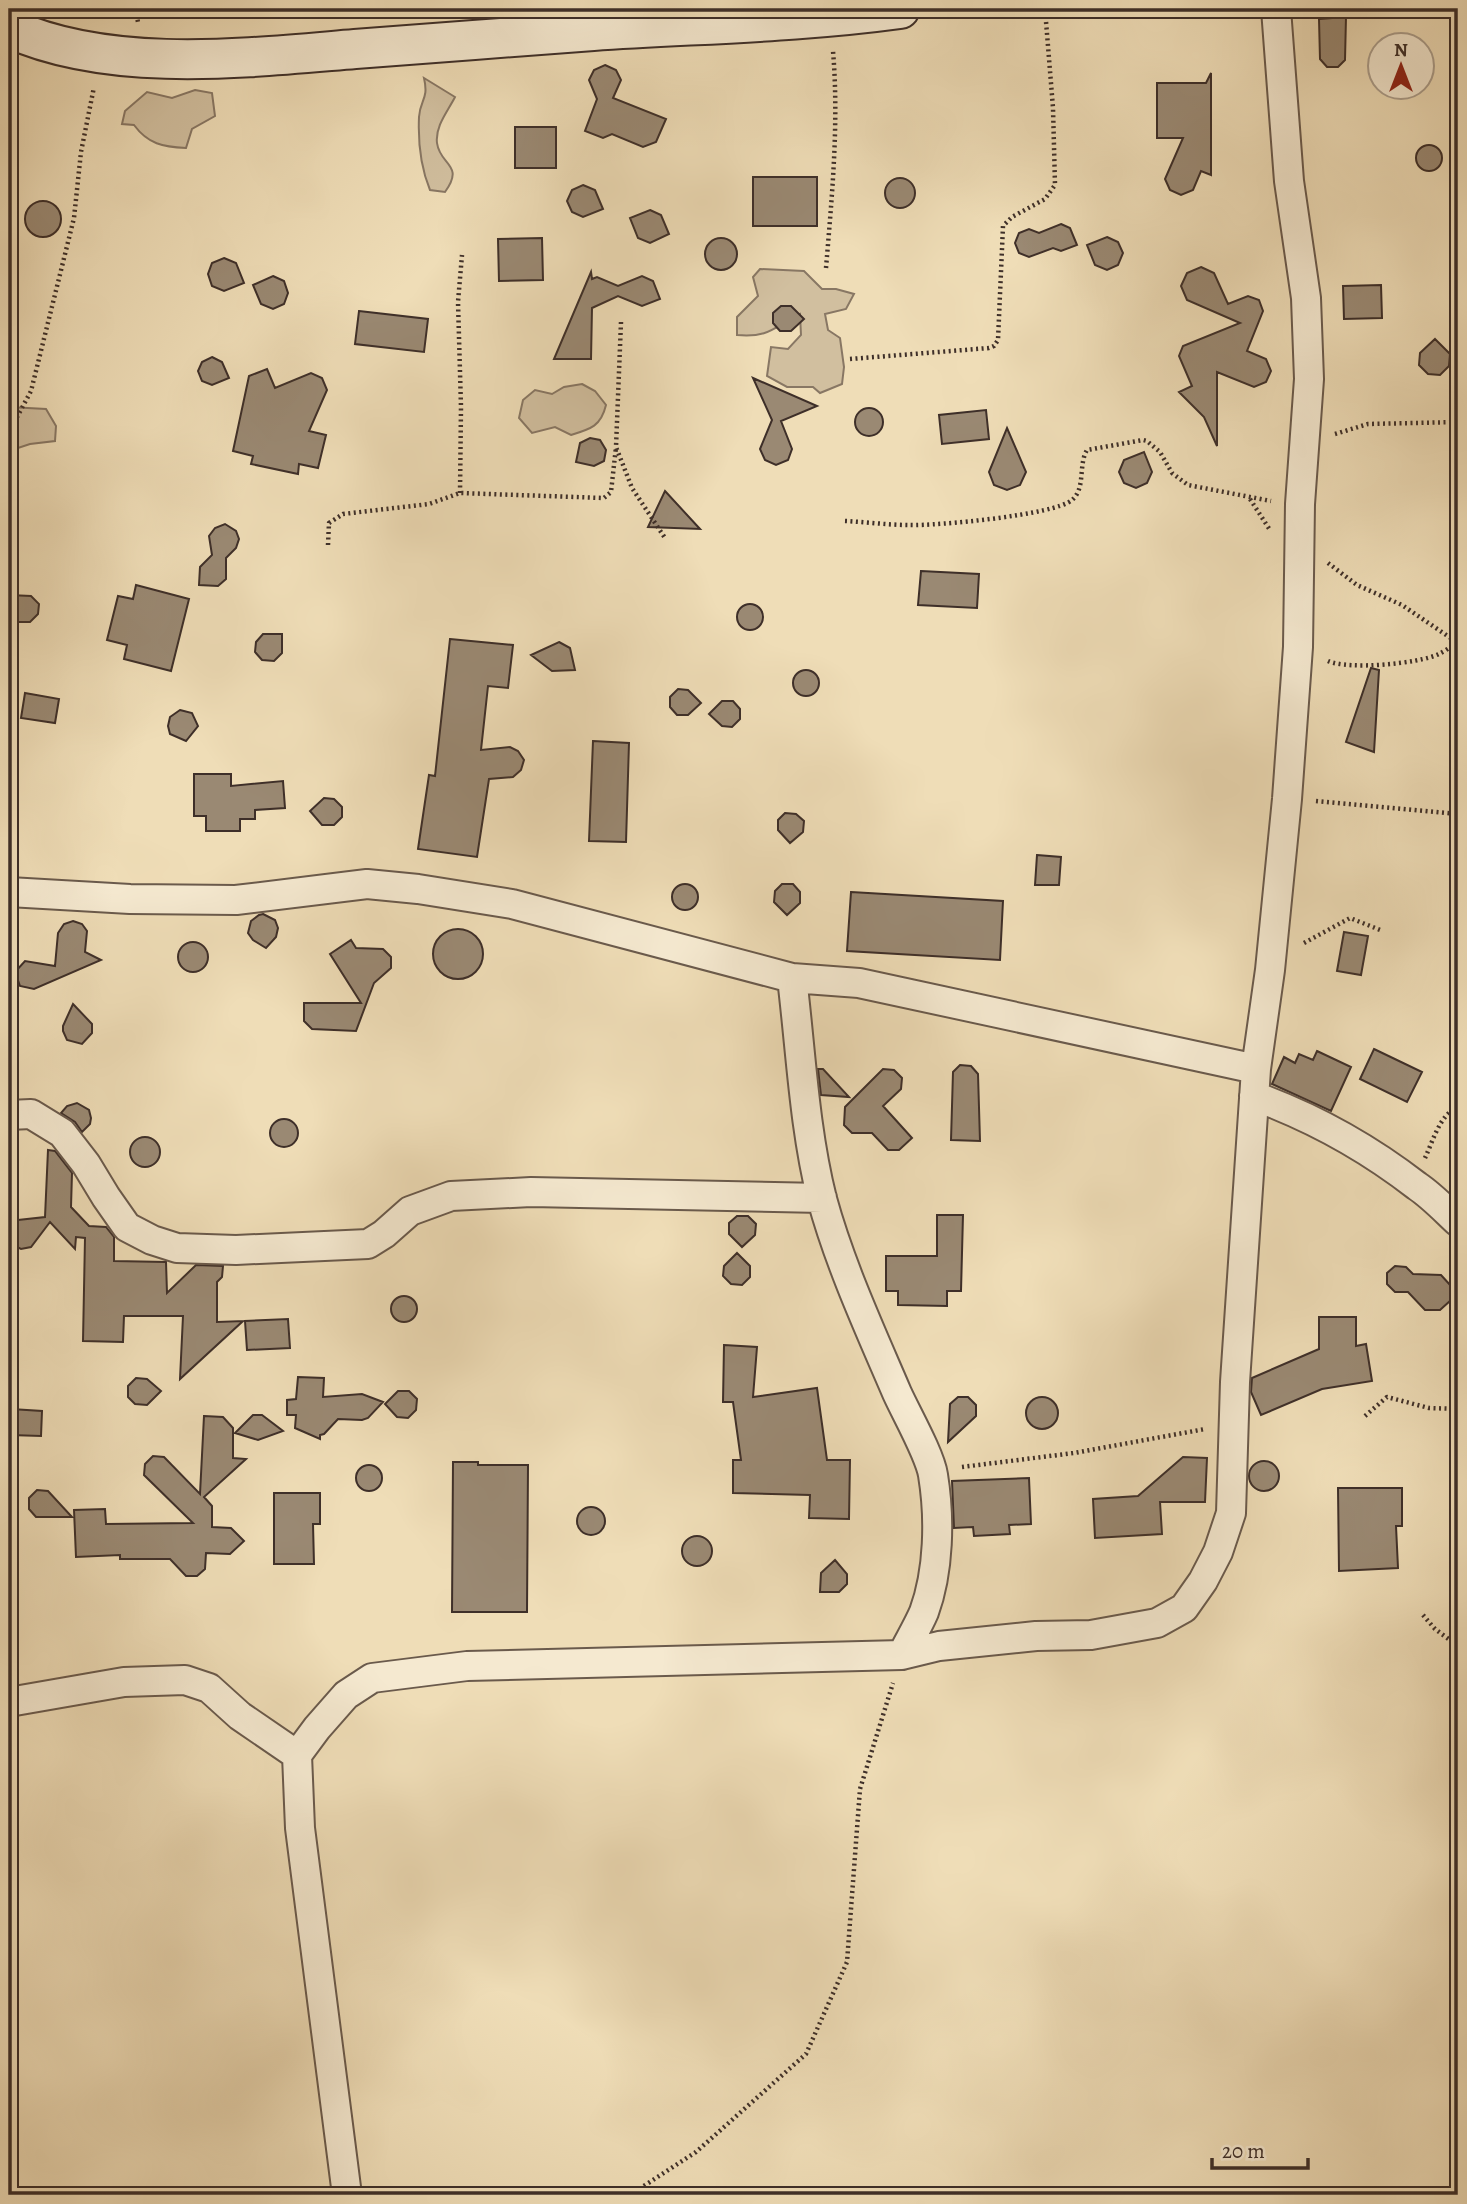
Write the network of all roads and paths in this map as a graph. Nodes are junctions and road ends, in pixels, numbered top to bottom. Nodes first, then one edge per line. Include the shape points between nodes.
1 (900, 9) edge
2 (1045, 9) edge
3 (1276, 9) edge
4 (830, 19) junction
5 (9, 28) edge
6 (102, 52) junction
7 (462, 255) dead end
8 (826, 268) dead end
9 (621, 323) dead end
10 (850, 359) dead end
11 (1458, 422) edge
12 (9, 432) edge
13 (1304, 443) junction
14 (616, 447) junction
15 (460, 493) junction
16 (1300, 504) junction
17 (845, 521) dead end
18 (665, 538) dead end
19 (1301, 544) junction
20 (328, 545) dead end
21 (1458, 643) edge
22 (1298, 647) junction
23 (1287, 799) junction
24 (1458, 814) edge
25 (9, 892) edge
26 (1383, 931) dead end
27 (1270, 970) junction
28 (792, 978) junction
29 (1255, 1083) junction
30 (1458, 1107) edge
31 (9, 1115) edge
32 (1418, 1186) junction
33 (822, 1198) junction
34 (1458, 1222) edge
35 (1458, 1409) edge
36 (1366, 1416) dead end
37 (1233, 1424) junction
38 (933, 1473) junction
39 (1423, 1615) dead end
40 (1458, 1646) edge
41 (902, 1655) junction
42 (9, 1702) edge
43 (298, 1755) junction
44 (347, 2195) edge
45 (629, 2195) edge

1 - 4 street
2 - 10 path via 1055,185 1045,199 1003,226 998,340 989,348
3 - 13 street via 1289,181 1306,298 1309,379
4 - 6 street via 276,55 184,59
4 - 8 path via 834,169
5 - 6 street via 56,44
6 - 12 path via 81,152 74,218 31,391
7 - 15 path via 457,302
9 - 14 path
11 - 13 path via 1368,424
13 - 16 street
14 - 15 path via 611,492 604,498
14 - 18 path via 632,488
15 - 20 path via 429,504 343,514 329,523
16 - 17 path via 1188,485 1172,473 1152,443 1143,440 1087,450 1075,498 1048,510 908,526
16 - 19 street
19 - 21 path via 1357,585 1402,605
19 - 22 street
21 - 22 path via 1411,662 1372,664 1334,663
22 - 23 street
23 - 24 path
23 - 27 street
25 - 28 street via 236,900 367,884 418,889 512,904
26 - 27 path via 1350,918 1284,955
27 - 29 street
28 - 29 street via 859,983
28 - 33 street via 802,1091
29 - 32 street via 1285,1107 1347,1139
29 - 37 street
30 - 32 path via 1443,1121 1421,1167
31 - 33 street via 31,1114 62,1133 127,1227 177,1248 368,1244 410,1211 461,1195 582,1192
32 - 34 street
33 - 38 street via 845,1266
35 - 36 path via 1429,1408 1387,1397
37 - 38 path
37 - 41 street via 1231,1513 1218,1552 1184,1608 1157,1623 1091,1635 939,1646
38 - 41 street via 937,1554 923,1613
39 - 40 path
41 - 43 street via 494,1665 372,1678 346,1695
41 - 45 path via 860,1789 847,1962 806,2054 696,2152
42 - 43 street via 124,1682 185,1680 209,1688 240,1716
43 - 44 street via 300,1828

